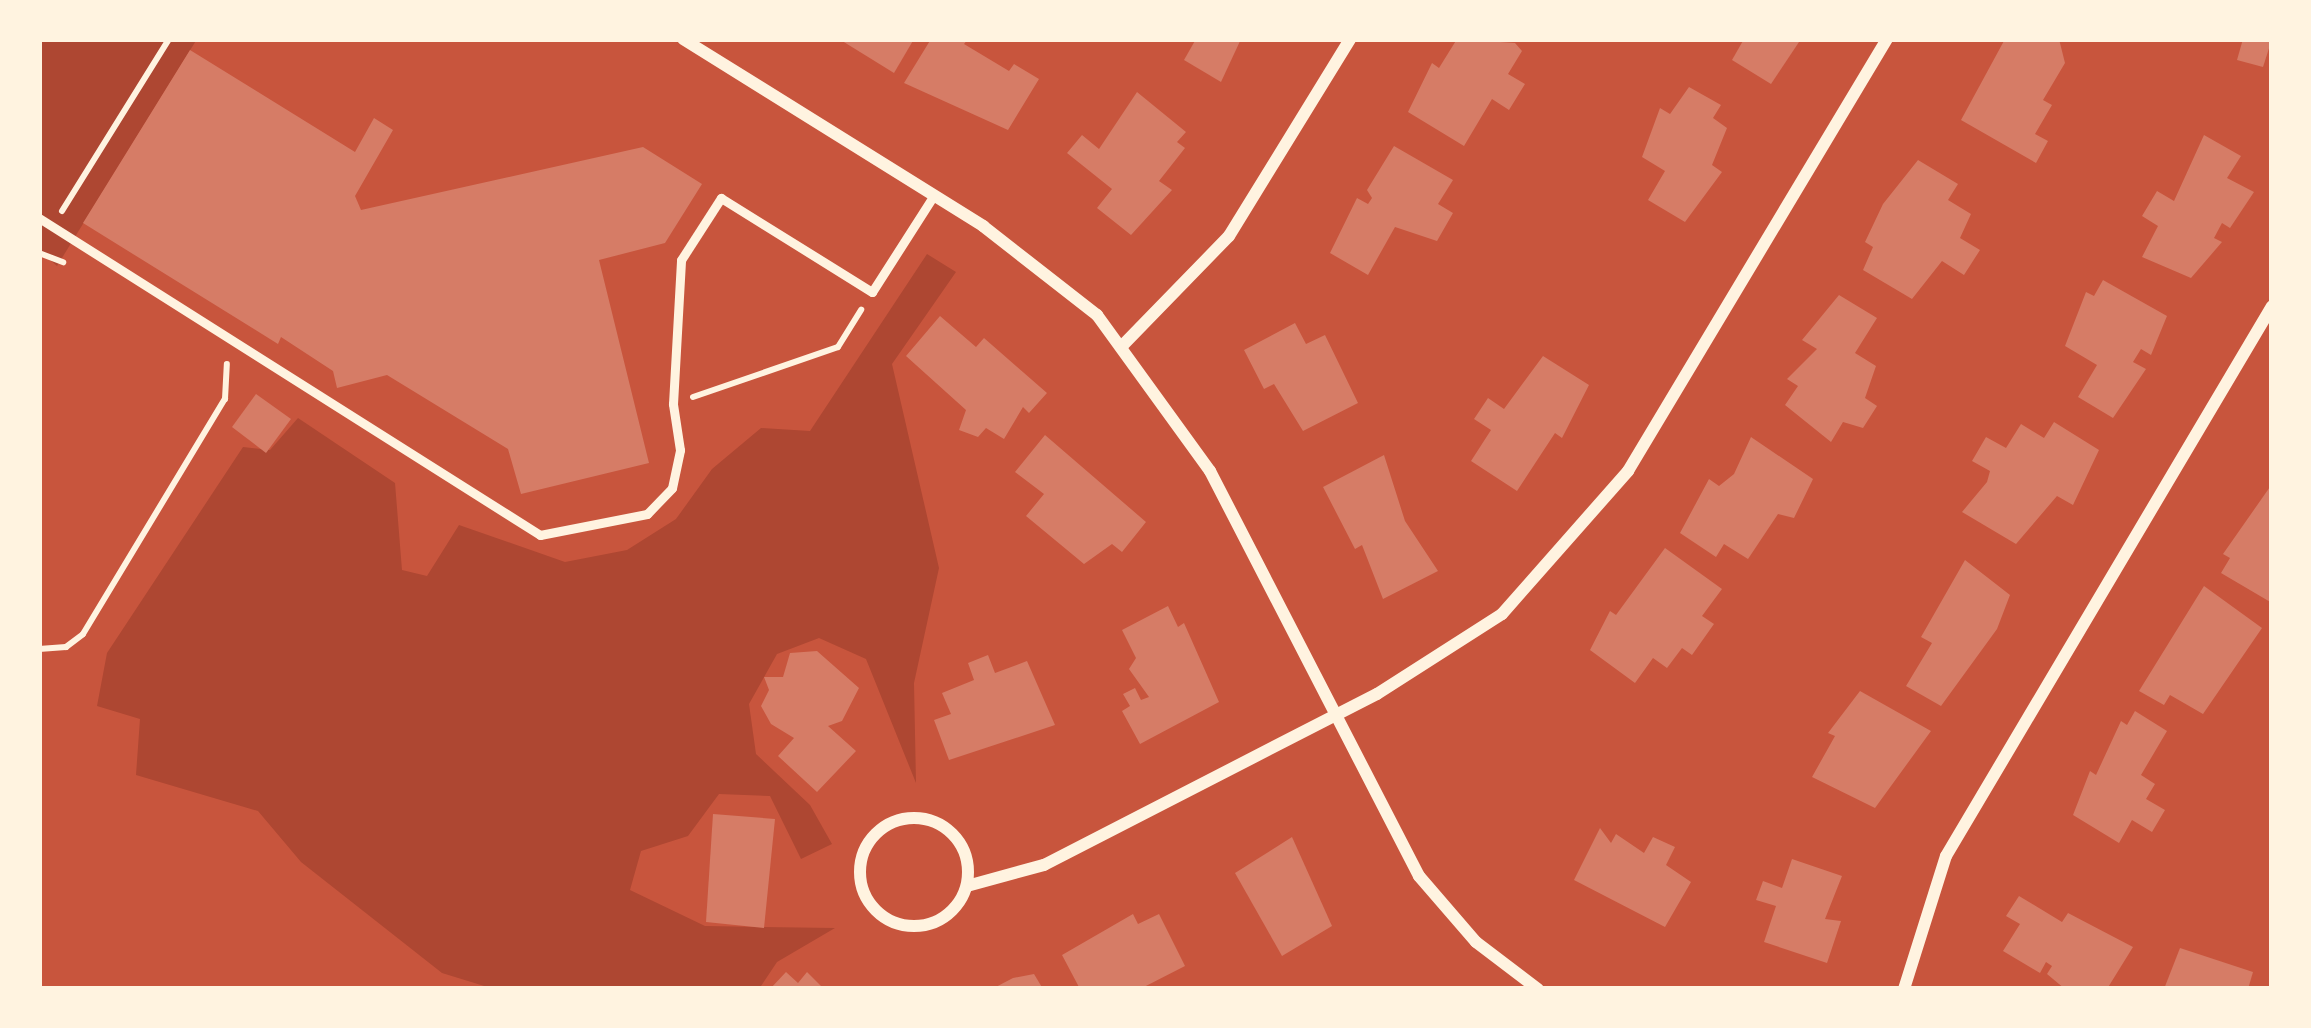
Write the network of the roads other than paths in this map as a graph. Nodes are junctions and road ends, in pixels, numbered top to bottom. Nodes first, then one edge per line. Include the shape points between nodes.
1 (683, 39) edge
2 (1350, 39) edge
3 (1887, 39) edge
4 (934, 195) junction
5 (39, 218) edge
6 (2272, 306) edge
7 (1123, 345) junction
8 (1334, 716) junction
9 (967, 886) junction
10 (1538, 989) edge
11 (1904, 989) edge

1 - 4 street
2 - 7 street via 1229,236
3 - 8 street via 1628,471 1582,531 1502,614
4 - 5 lane via 872,292 721,198 682,260 673,404 680,450 672,488 647,514 540,535
4 - 7 street via 1045,271
6 - 11 street via 1946,856
7 - 8 street via 1210,471
8 - 9 street via 1044,866
8 - 10 street via 1418,876 1476,942
9 - 9 street via 959,903 929,925 892,922 865,896 860,860 879,830 927,819 956,837

